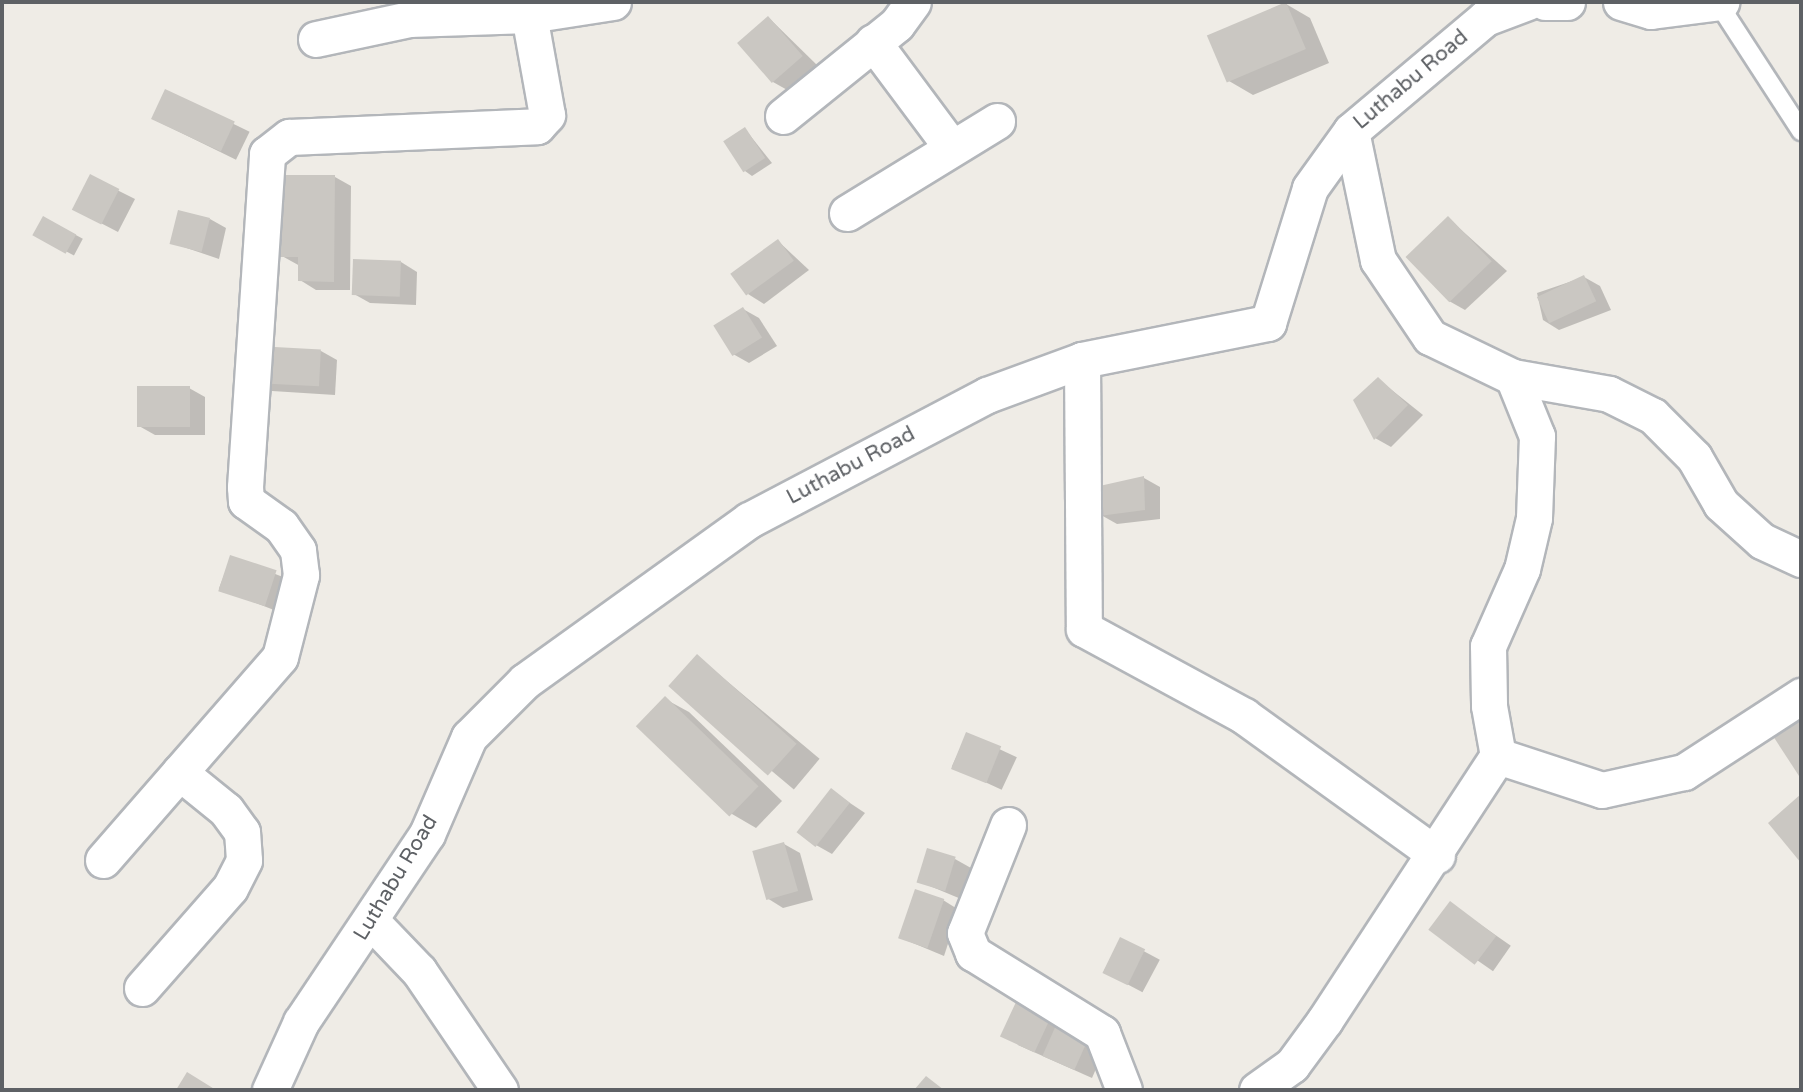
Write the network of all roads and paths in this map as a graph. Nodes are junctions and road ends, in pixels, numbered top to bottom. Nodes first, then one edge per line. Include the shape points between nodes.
1 (613, 2) edge
2 (913, 2) edge
3 (1528, 2) edge
4 (1545, 2) edge
5 (1567, 2) edge
6 (1621, 2) edge
7 (1720, 2) edge
8 (529, 15) junction
9 (316, 38) dead end
10 (873, 42) junction
11 (783, 116) dead end
12 (997, 121) dead end
13 (1351, 131) junction
14 (1801, 131) edge
15 (952, 148) junction
16 (847, 213) dead end
17 (1082, 360) junction
18 (1513, 377) junction
19 (1801, 559) edge
20 (1801, 696) edge
21 (1499, 756) junction
22 (179, 772) junction
23 (1008, 825) dead end
24 (1437, 855) junction
25 (103, 860) dead end
26 (372, 922) junction
27 (142, 988) dead end
28 (270, 1090) edge
29 (500, 1090) edge
30 (1125, 1090) edge
31 (1257, 1090) edge

1 - 8 street
2 - 10 street
3 - 13 street, Luthabu Road via 1485,18
4 - 5 street
6 - 7 street via 1651,11
7 - 14 lane
8 - 9 street via 408,19
8 - 22 street via 547,115 537,126 289,137 267,154 251,318 246,494 298,550 301,575 280,657
10 - 11 street
10 - 15 street
12 - 15 street
13 - 17 street, Luthabu Road via 1310,188 1268,323
13 - 18 street via 1378,260 1430,337
15 - 16 street
17 - 24 street via 1084,629 1244,716
17 - 26 street, Luthabu Road via 987,395 749,520 525,681 469,737 427,834
18 - 19 street via 1609,394 1653,415 1694,457 1721,504 1762,541
18 - 21 street via 1537,449 1534,518 1522,569 1488,646 1489,706
20 - 21 street via 1684,772 1602,790
21 - 24 street
22 - 25 street
22 - 27 street via 226,810 242,832 244,860 230,888
23 - 30 street via 965,933 973,953 1102,1033
24 - 31 street via 1292,1065
26 - 28 street, Luthabu Road via 301,1022
26 - 29 street via 419,971

